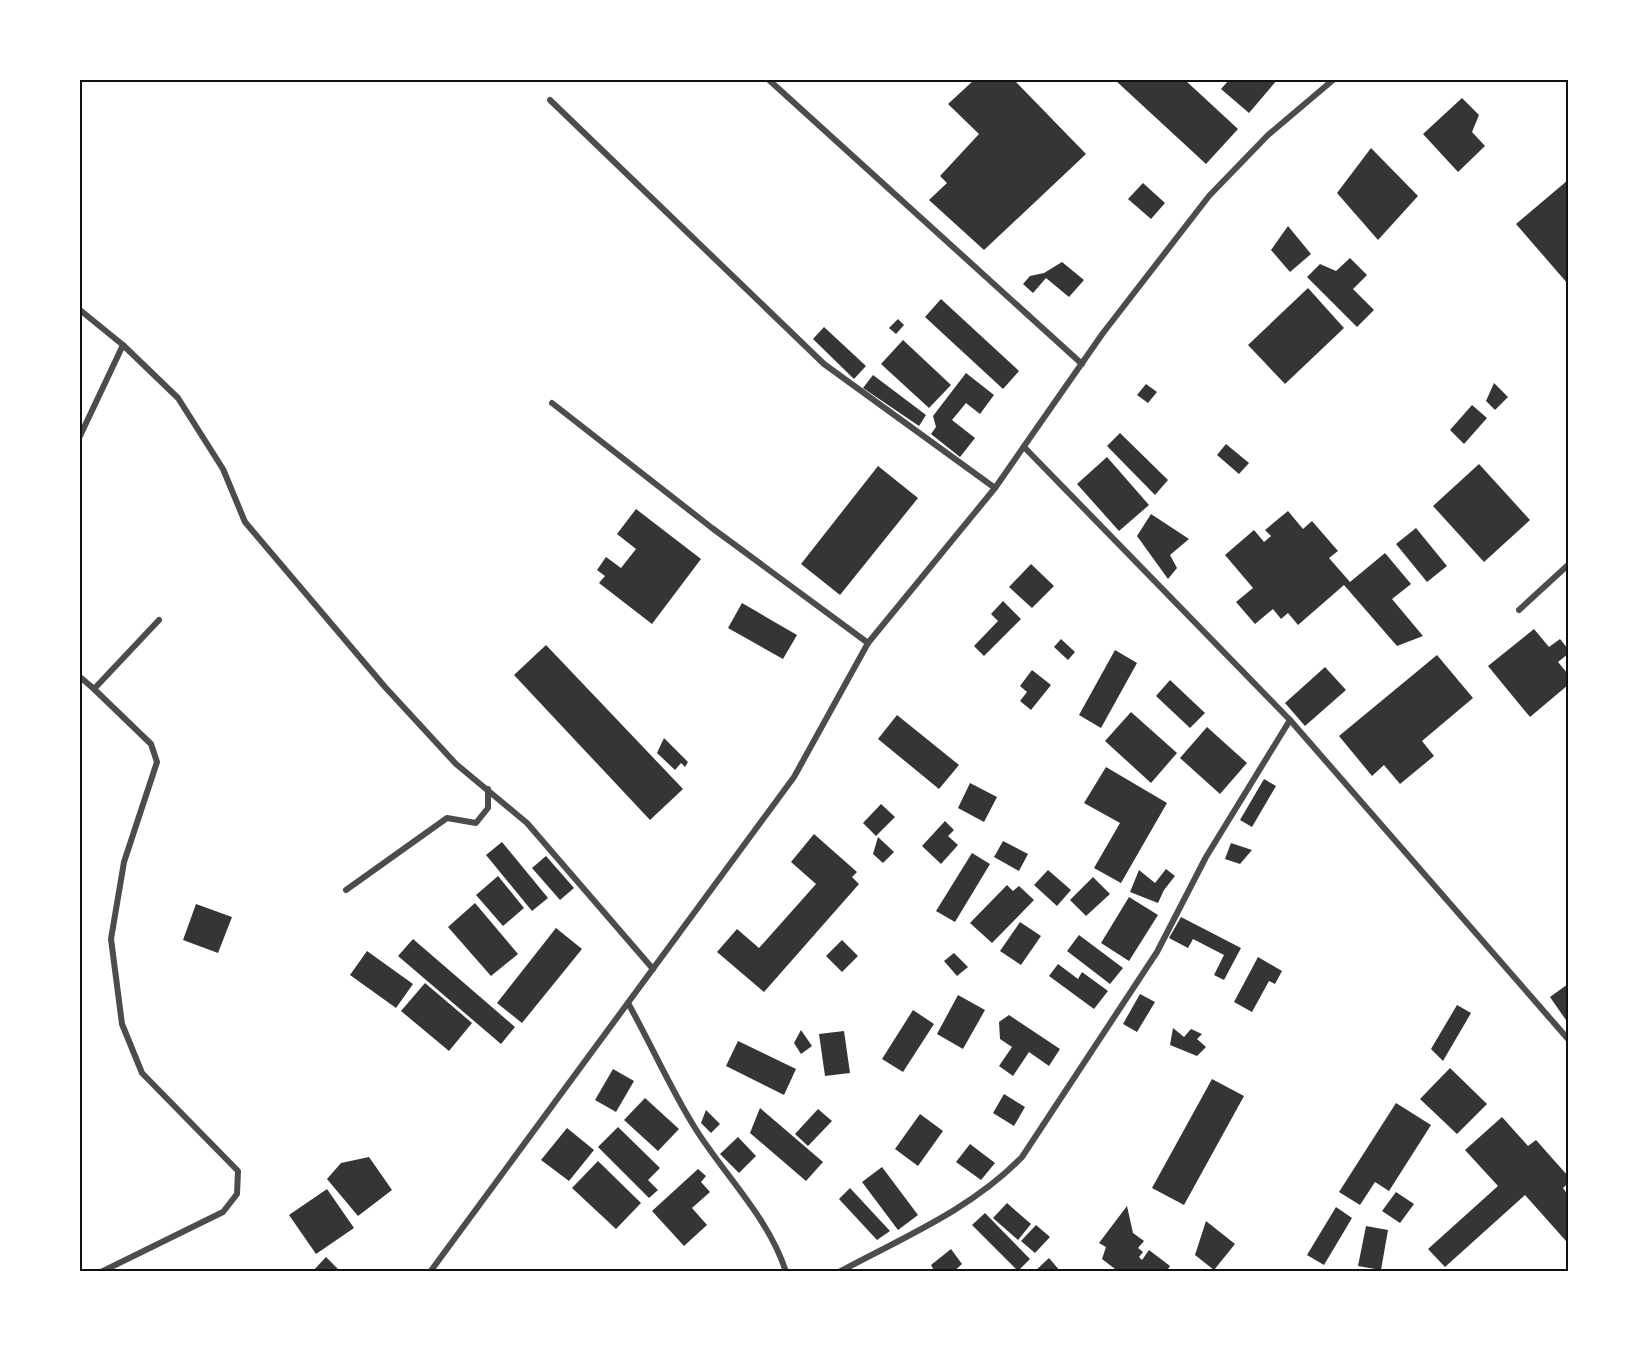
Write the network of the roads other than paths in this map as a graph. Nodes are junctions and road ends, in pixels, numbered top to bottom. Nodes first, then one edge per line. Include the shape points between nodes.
1 (769, 80) edge
2 (1333, 80) edge
3 (550, 100) dead end
4 (80, 310) edge
5 (123, 345) junction
6 (1082, 364) junction
7 (552, 403) dead end
8 (80, 436) edge
9 (1024, 447) junction
10 (995, 488) junction
11 (1569, 565) edge
12 (1519, 610) dead end
13 (159, 620) dead end
14 (868, 643) junction
15 (80, 677) edge
16 (94, 690) junction
17 (1290, 720) junction
18 (488, 789) junction
19 (346, 890) dead end
20 (653, 969) junction
21 (628, 1003) junction
22 (1569, 1039) edge
23 (100, 1272) edge
24 (430, 1272) edge
25 (786, 1272) edge
26 (839, 1272) edge

1 - 6 street
2 - 6 street via 1268,135 1209,196
3 - 10 street via 824,364
4 - 5 street
5 - 8 street
5 - 18 street via 178,398 223,469 245,522 456,764
6 - 9 street
7 - 14 street
9 - 10 street
9 - 17 street
10 - 14 street
11 - 12 street
13 - 16 street
14 - 20 street via 794,777
15 - 16 street
16 - 23 street via 151,744 157,762 124,862 111,939 122,1024 142,1073 238,1172 237,1194 223,1212
17 - 22 street
17 - 26 street via 1206,857 1157,952 1022,1157 1002,1178 972,1199
18 - 19 street via 488,808 476,823 447,818
18 - 20 street via 527,824
20 - 21 street
21 - 24 street
21 - 25 street via 695,1128 739,1188 780,1254

